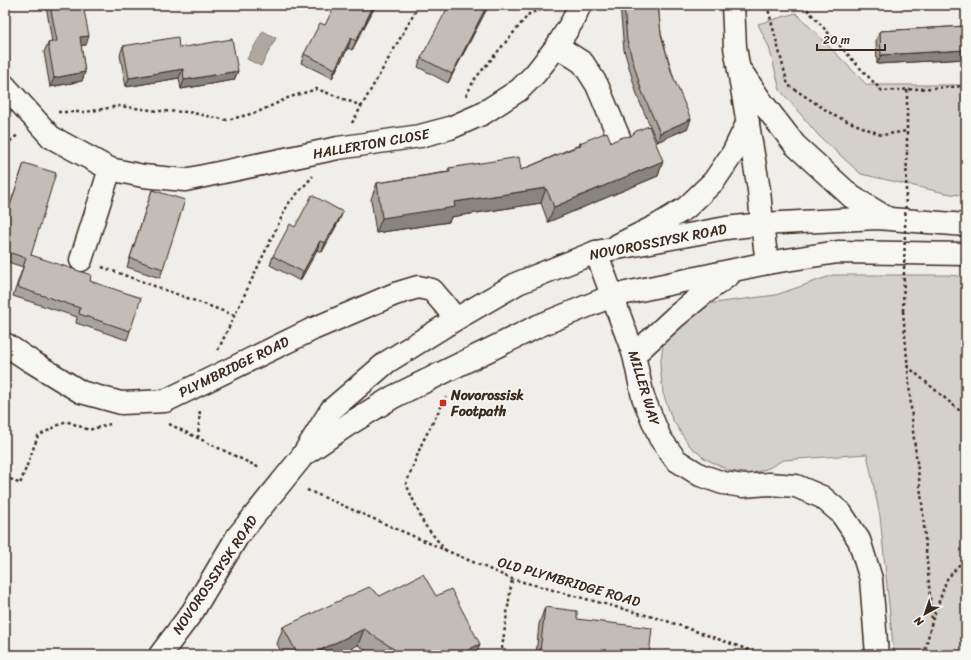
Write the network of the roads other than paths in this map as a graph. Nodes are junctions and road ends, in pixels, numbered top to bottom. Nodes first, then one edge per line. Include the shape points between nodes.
1 (580, 5) edge
2 (732, 5) edge
3 (557, 46) junction
4 (738, 66) junction
5 (5, 86) edge
6 (748, 122) junction
7 (620, 140) edge
8 (110, 169) junction
9 (887, 218) junction
10 (762, 224) junction
11 (966, 225) edge
12 (602, 251) junction
13 (966, 254) edge
14 (81, 260) road end
15 (767, 264) junction
16 (734, 271) junction
17 (612, 296) junction
18 (456, 319) junction
19 (5, 344) edge
20 (634, 355) junction
21 (301, 458) junction
22 (160, 655) edge
23 (877, 655) edge

1 - 3 street, HALLERTON CLOSE
2 - 4 street
3 - 7 street via 583,63 597,85
3 - 8 street, HALLERTON CLOSE via 519,90 482,114 450,128 420,136 338,148 185,180 143,176
4 - 6 street
4 - 9 street via 795,145 852,197
5 - 8 street, HALLERTON CLOSE via 51,137
6 - 10 street
6 - 12 street via 733,153 714,180 686,208 658,225
8 - 14 street
9 - 10 street, NOVOROSSIYSK ROAD
9 - 11 street, NOVOROSSIYSK ROAD
10 - 12 street, NOVOROSSIYSK ROAD via 726,228
10 - 15 street
12 - 17 street, MILLER WAY
12 - 18 street, NOVOROSSIYSK ROAD via 518,283
13 - 15 street, NOVOROSSIYSK ROAD via 838,252
15 - 16 street, NOVOROSSIYSK ROAD
16 - 17 street, NOVOROSSIYSK ROAD
16 - 20 street via 675,317
17 - 20 street, MILLER WAY
17 - 21 street, NOVOROSSIYSK ROAD via 538,326 393,397
18 - 19 street, PLYMBRIDGE ROAD via 432,290 418,287 313,328 165,401 121,403 81,392
18 - 21 street, NOVOROSSIYSK ROAD via 388,362 331,410
20 - 23 street, MILLER WAY via 643,397 660,438 676,460 700,475 723,483 743,486 796,486 822,497 841,513 859,540 871,579
21 - 22 street, NOVOROSSIYSK ROAD via 237,537 193,611

